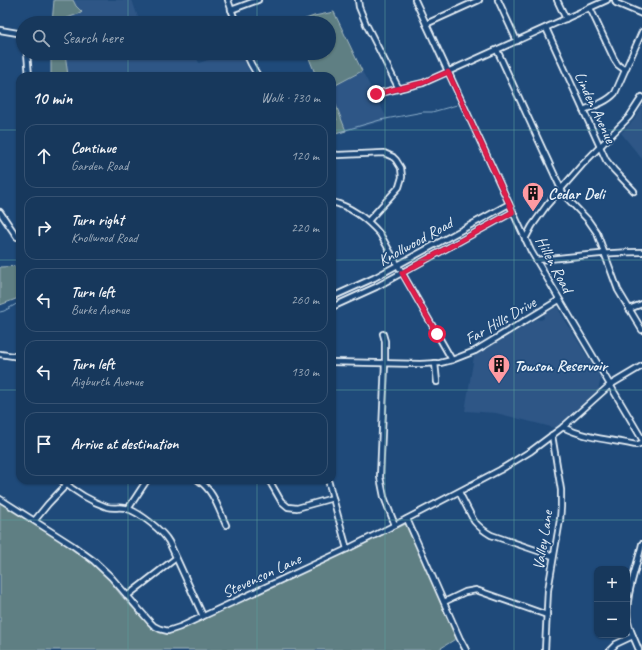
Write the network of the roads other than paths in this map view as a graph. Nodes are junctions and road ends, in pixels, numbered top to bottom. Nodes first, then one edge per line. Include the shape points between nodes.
1 (228, 0) edge
2 (258, 0) edge
3 (358, 0) edge
4 (415, 0) edge
5 (479, 0) edge
6 (498, 0) edge
7 (557, 0) edge
8 (607, 0) edge
9 (615, 0) edge
10 (590, 8) junction
11 (231, 10) junction
12 (642, 14) edge
13 (233, 16) edge
14 (566, 19) junction
15 (426, 24) junction
16 (546, 28) junction
17 (0, 30) edge
18 (642, 32) edge
19 (16, 33) edge
20 (517, 41) junction
21 (497, 50) junction
22 (28, 60) edge
23 (249, 60) edge
24 (625, 70) junction
25 (29, 72) edge
26 (256, 72) edge
27 (448, 72) junction
28 (399, 89) junction
29 (376, 94) dead end
30 (642, 97) edge
31 (584, 110) junction
32 (600, 146) junction
33 (336, 155) edge
34 (561, 189) junction
35 (634, 191) dead end
36 (336, 203) edge
37 (509, 204) junction
38 (0, 212) edge
39 (513, 212) junction
40 (368, 221) junction
41 (16, 235) edge
42 (525, 239) junction
43 (642, 252) edge
44 (604, 253) junction
45 (536, 260) junction
46 (398, 265) junction
47 (402, 273) junction
48 (336, 295) edge
49 (559, 300) junction
50 (642, 304) edge
51 (336, 305) edge
52 (629, 309) junction
53 (642, 330) edge
54 (383, 334) dead end
55 (0, 354) edge
56 (16, 356) edge
57 (452, 360) junction
58 (336, 362) edge
59 (385, 363) junction
60 (435, 363) junction
61 (642, 366) edge
62 (437, 382) dead end
63 (610, 385) junction
64 (574, 416) junction
65 (563, 427) junction
66 (552, 435) junction
67 (642, 439) edge
68 (642, 444) edge
69 (144, 484) edge
70 (203, 484) edge
71 (271, 484) edge
72 (329, 484) edge
73 (66, 485) joint
74 (459, 492) junction
75 (333, 498) junction
76 (0, 499) edge
77 (128, 509) junction
78 (407, 519) junction
79 (35, 520) junction
80 (226, 525) dead end
81 (395, 526) junction
82 (642, 544) edge
83 (347, 550) junction
84 (553, 556) junction
85 (176, 558) junction
86 (127, 596) junction
87 (444, 602) junction
88 (547, 615) junction
89 (203, 616) junction
90 (633, 636) junction
91 (636, 642) junction
92 (642, 648) edge
93 (466, 650) edge
94 (545, 650) edge
95 (610, 650) edge
96 (639, 650) edge

1 - 11 street
2 - 11 street
3 - 28 street via 359,8
4 - 15 street
5 - 15 street
6 - 20 street
7 - 14 street
8 - 10 street
9 - 12 street
10 - 14 street
10 - 24 street via 616,63
11 - 13 street
14 - 16 street
15 - 27 street
16 - 20 street
16 - 31 street, Linden Avenue
17 - 19 street
18 - 24 street
20 - 21 street
21 - 27 street
21 - 34 street
22 - 25 street
23 - 26 street
24 - 31 street via 613,95
27 - 28 street
27 - 37 street
28 - 29 street
30 - 32 street, Hillen Road via 629,117
31 - 32 street, Linden Avenue
32 - 34 street, Hillen Road
32 - 35 street, Linden Avenue via 610,165
33 - 40 street via 384,153 393,157 401,168 399,187
34 - 42 street, Hillen Road via 536,218
34 - 44 street via 592,226
36 - 40 street via 351,209
37 - 39 street
37 - 46 street, Knollwood Road
38 - 41 street
39 - 42 street
39 - 47 street, Knollwood Road
40 - 46 street via 380,234
42 - 45 street, Hillen Road
43 - 44 street
44 - 45 street
44 - 52 street via 618,290
45 - 49 street, Hillen Road
46 - 47 street
46 - 48 street, Knollwood Road
47 - 51 street, Knollwood Road
47 - 57 street
49 - 57 street, Far Hills Drive via 475,351
49 - 63 street, Hillen Road
50 - 52 street
52 - 53 street
54 - 59 street via 386,341
55 - 56 street
57 - 60 street, Far Hills Drive
58 - 59 street, Far Hills Drive
59 - 60 street, Far Hills Drive
59 - 81 street via 380,477 384,497
60 - 62 street
61 - 63 street, Stevenson Lane
63 - 64 street, Stevenson Lane
63 - 67 street, Hillen Road
64 - 65 street, Stevenson Lane
64 - 66 street, Stevenson Lane
65 - 66 street, Stevenson Lane
65 - 68 street via 582,434
66 - 74 street, Stevenson Lane via 500,470
66 - 84 street, Valley Lane via 561,490 560,520
69 - 77 street
70 - 80 street via 210,491
71 - 75 street via 288,507 297,508
72 - 75 street
73 - 77 street via 107,507
73 - 79 street
74 - 78 street, Stevenson Lane
74 - 84 street via 474,521 485,532
75 - 83 street
76 - 79 street, Stevenson Lane
77 - 85 street via 163,533
78 - 81 street, Stevenson Lane
78 - 87 street
79 - 86 street, Stevenson Lane via 94,561 111,576
81 - 83 street, Stevenson Lane
82 - 90 street via 627,603 628,620
83 - 89 street, Stevenson Lane
84 - 88 street, Valley Lane
85 - 86 street
85 - 89 street
86 - 89 street, Stevenson Lane via 150,622 160,629 168,631
87 - 88 street via 476,590
87 - 93 street
88 - 94 street, Valley Lane
90 - 91 street
90 - 95 street via 616,644
91 - 92 street
91 - 96 street

